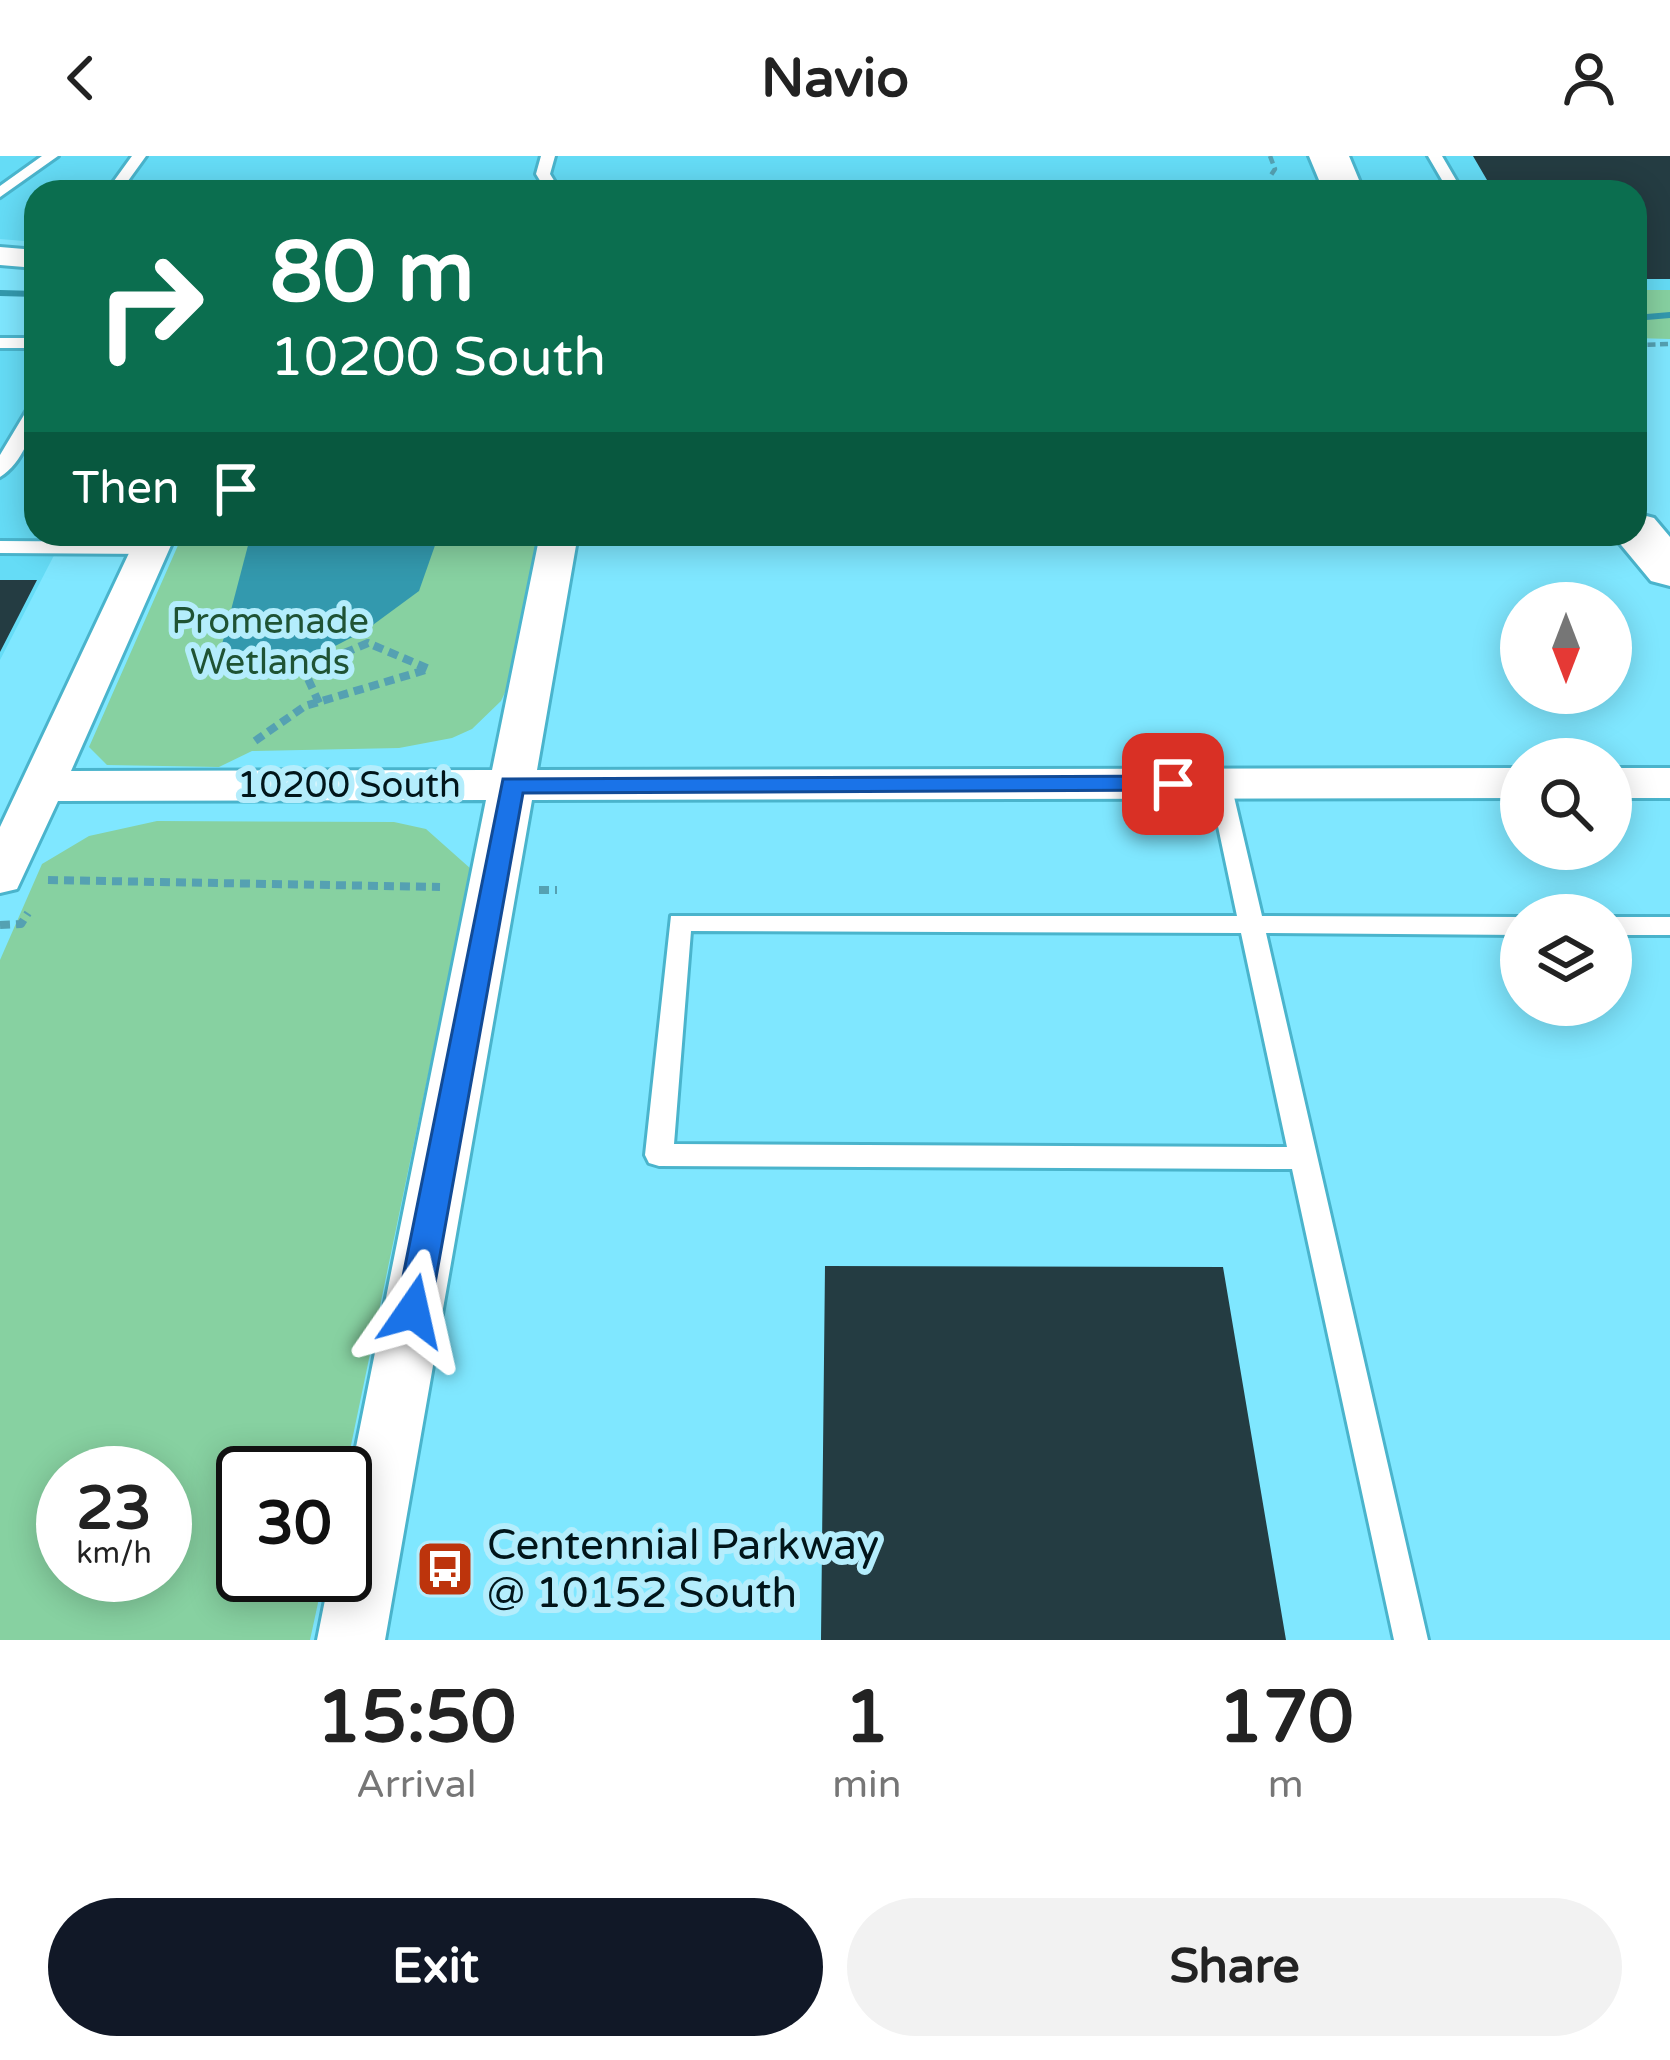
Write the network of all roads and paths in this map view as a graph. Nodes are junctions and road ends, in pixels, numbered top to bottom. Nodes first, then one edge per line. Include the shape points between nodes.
1 (50, 156) edge
2 (1270, 156) edge
3 (1270, 175) dead end
4 (0, 193) edge
5 (24, 430) edge
6 (0, 471) edge
7 (1647, 543) edge
8 (152, 546) edge
9 (557, 546) edge
10 (1670, 570) edge
11 (320, 703) junction
12 (254, 742) dead end
13 (1500, 783) edge
14 (1632, 783) edge
15 (1670, 783) edge
16 (1220, 784) junction
17 (512, 785) junction
18 (41, 786) junction
19 (493, 888) junction
20 (556, 890) dead end
21 (23, 893) edge
22 (1252, 924) junction
23 (0, 925) edge
24 (1500, 926) edge
25 (1632, 926) edge
26 (1670, 926) edge
27 (1304, 1159) junction
28 (351, 1640) edge
29 (1411, 1640) edge

1 - 4 lane
2 - 3 path
5 - 6 lane
7 - 10 street
8 - 18 street
9 - 17 street
11 - 11 path via 304,670 368,643 429,669
11 - 12 path
13 - 16 street, 10200 South
14 - 15 street
16 - 17 street, 10200 South
16 - 22 lane
17 - 18 street, 10200 South
17 - 19 street
18 - 21 street
19 - 20 path
19 - 21 path via 49,879
19 - 28 street
21 - 23 path via 21,924
22 - 24 lane
22 - 27 lane
22 - 27 lane via 680,922 659,1155
25 - 26 lane
27 - 29 lane

